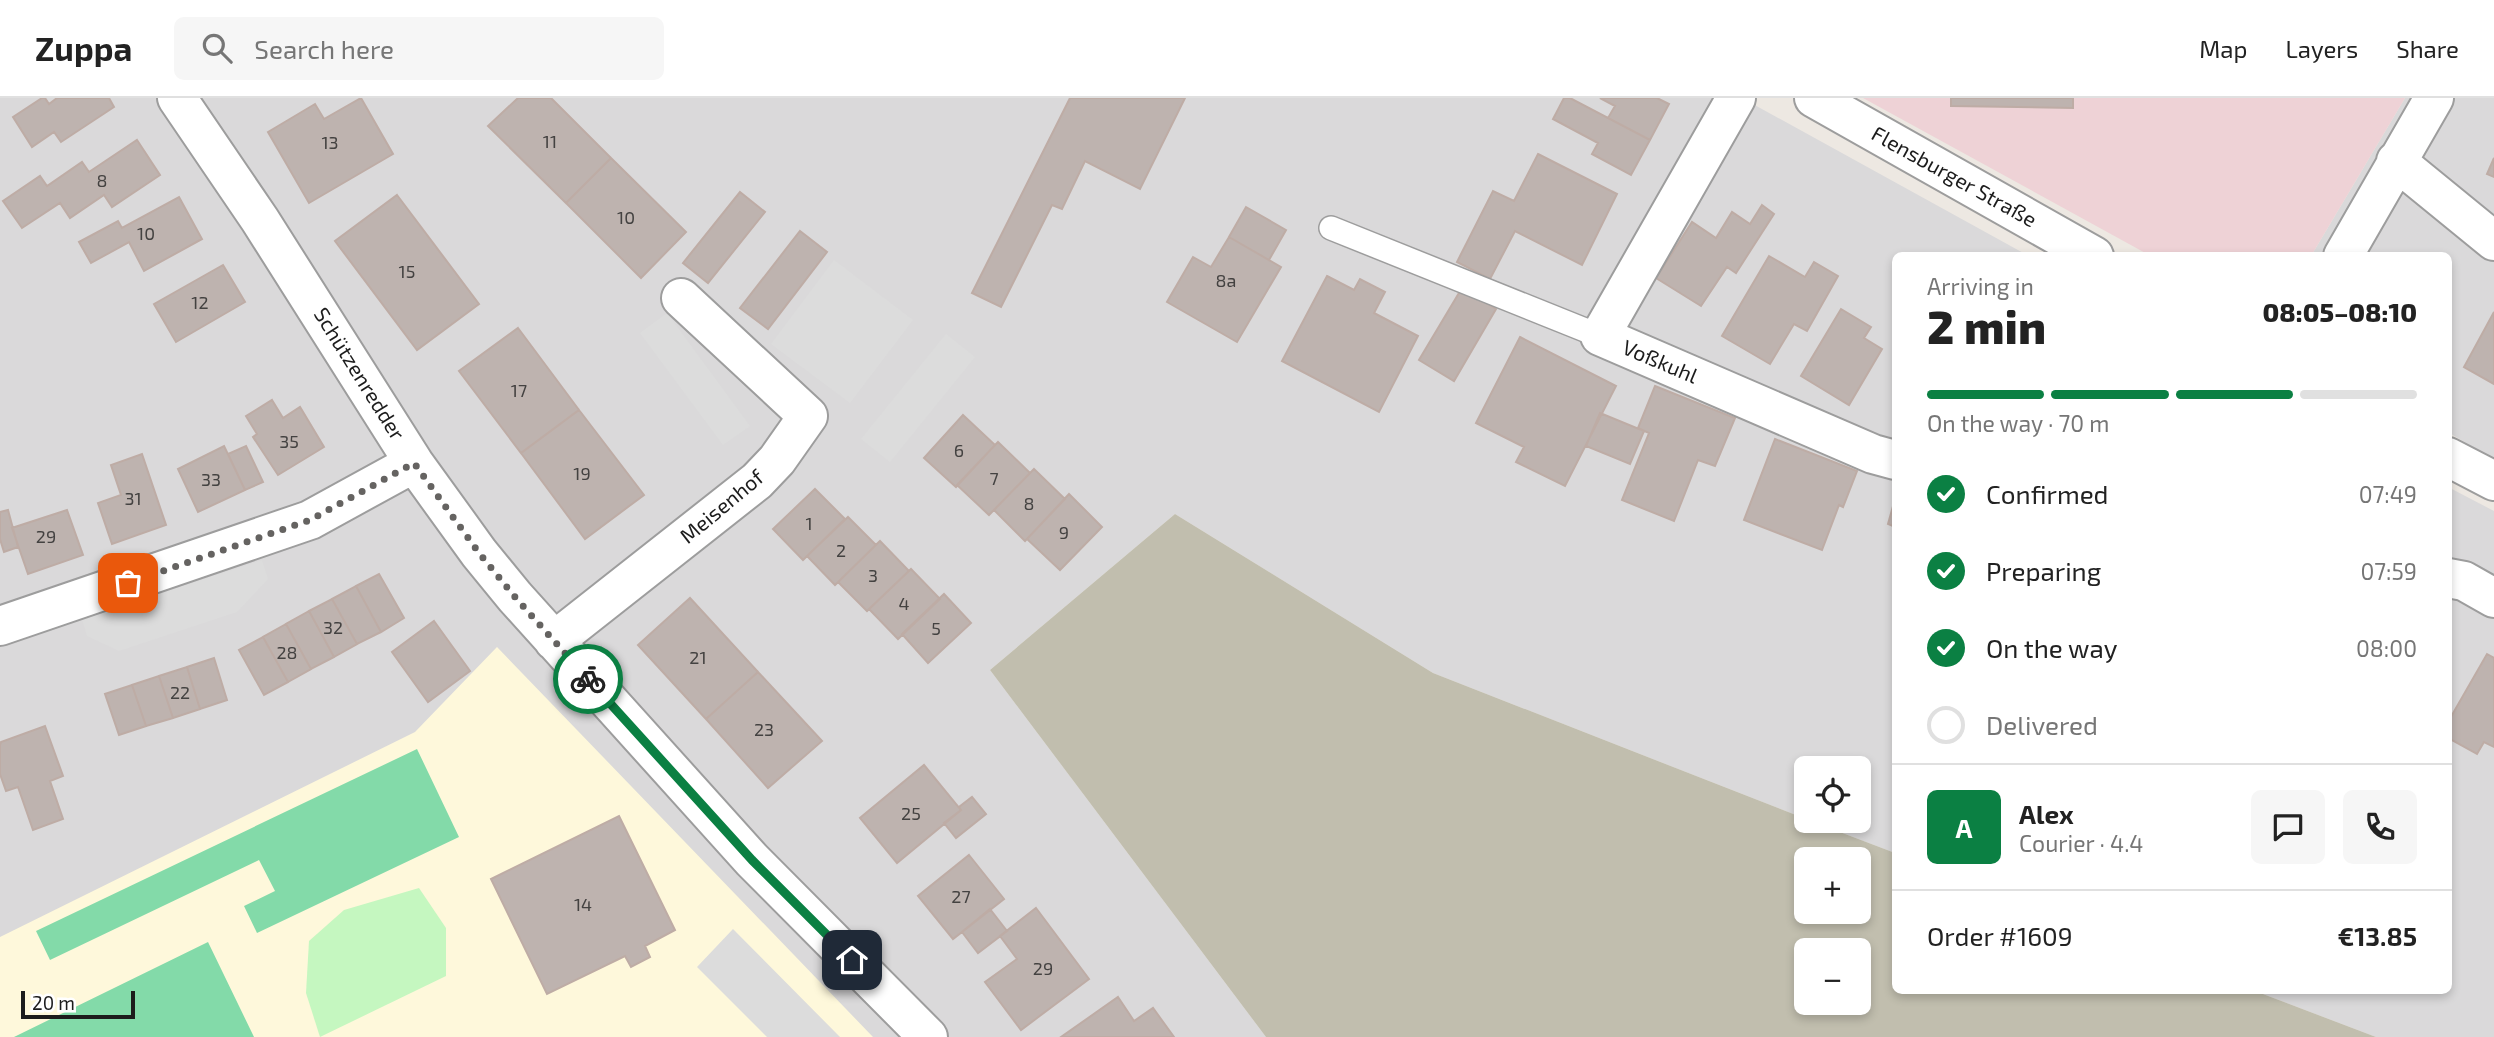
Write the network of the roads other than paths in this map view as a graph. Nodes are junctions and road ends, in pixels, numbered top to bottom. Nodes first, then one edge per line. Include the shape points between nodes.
1 (177, 98) edge
2 (1736, 98) edge
3 (1814, 98) edge
4 (2434, 98) edge
5 (2396, 161) junction
6 (1331, 228) dead end
7 (2494, 241) edge
8 (2087, 252) edge
9 (2345, 252) edge
10 (681, 298) dead end
11 (1600, 336) junction
12 (1892, 459) edge
13 (2452, 459) edge
14 (414, 463) junction
15 (2494, 481) edge
16 (2452, 579) edge
17 (2494, 598) edge
18 (0, 626) edge
19 (554, 641) junction
20 (928, 1037) edge

1 - 14 street, Schützenredder
2 - 11 street, Voßkuhl
3 - 8 street, Flensburger Straße
4 - 5 street
5 - 7 street
5 - 9 street
6 - 11 lane
10 - 19 street, Meisenhof via 808,416 757,481
11 - 12 street, Voßkuhl
13 - 15 street
14 - 18 street via 310,520
14 - 19 street, Schützenredder via 479,553
16 - 17 street
19 - 20 street, Schützenredder via 752,860

